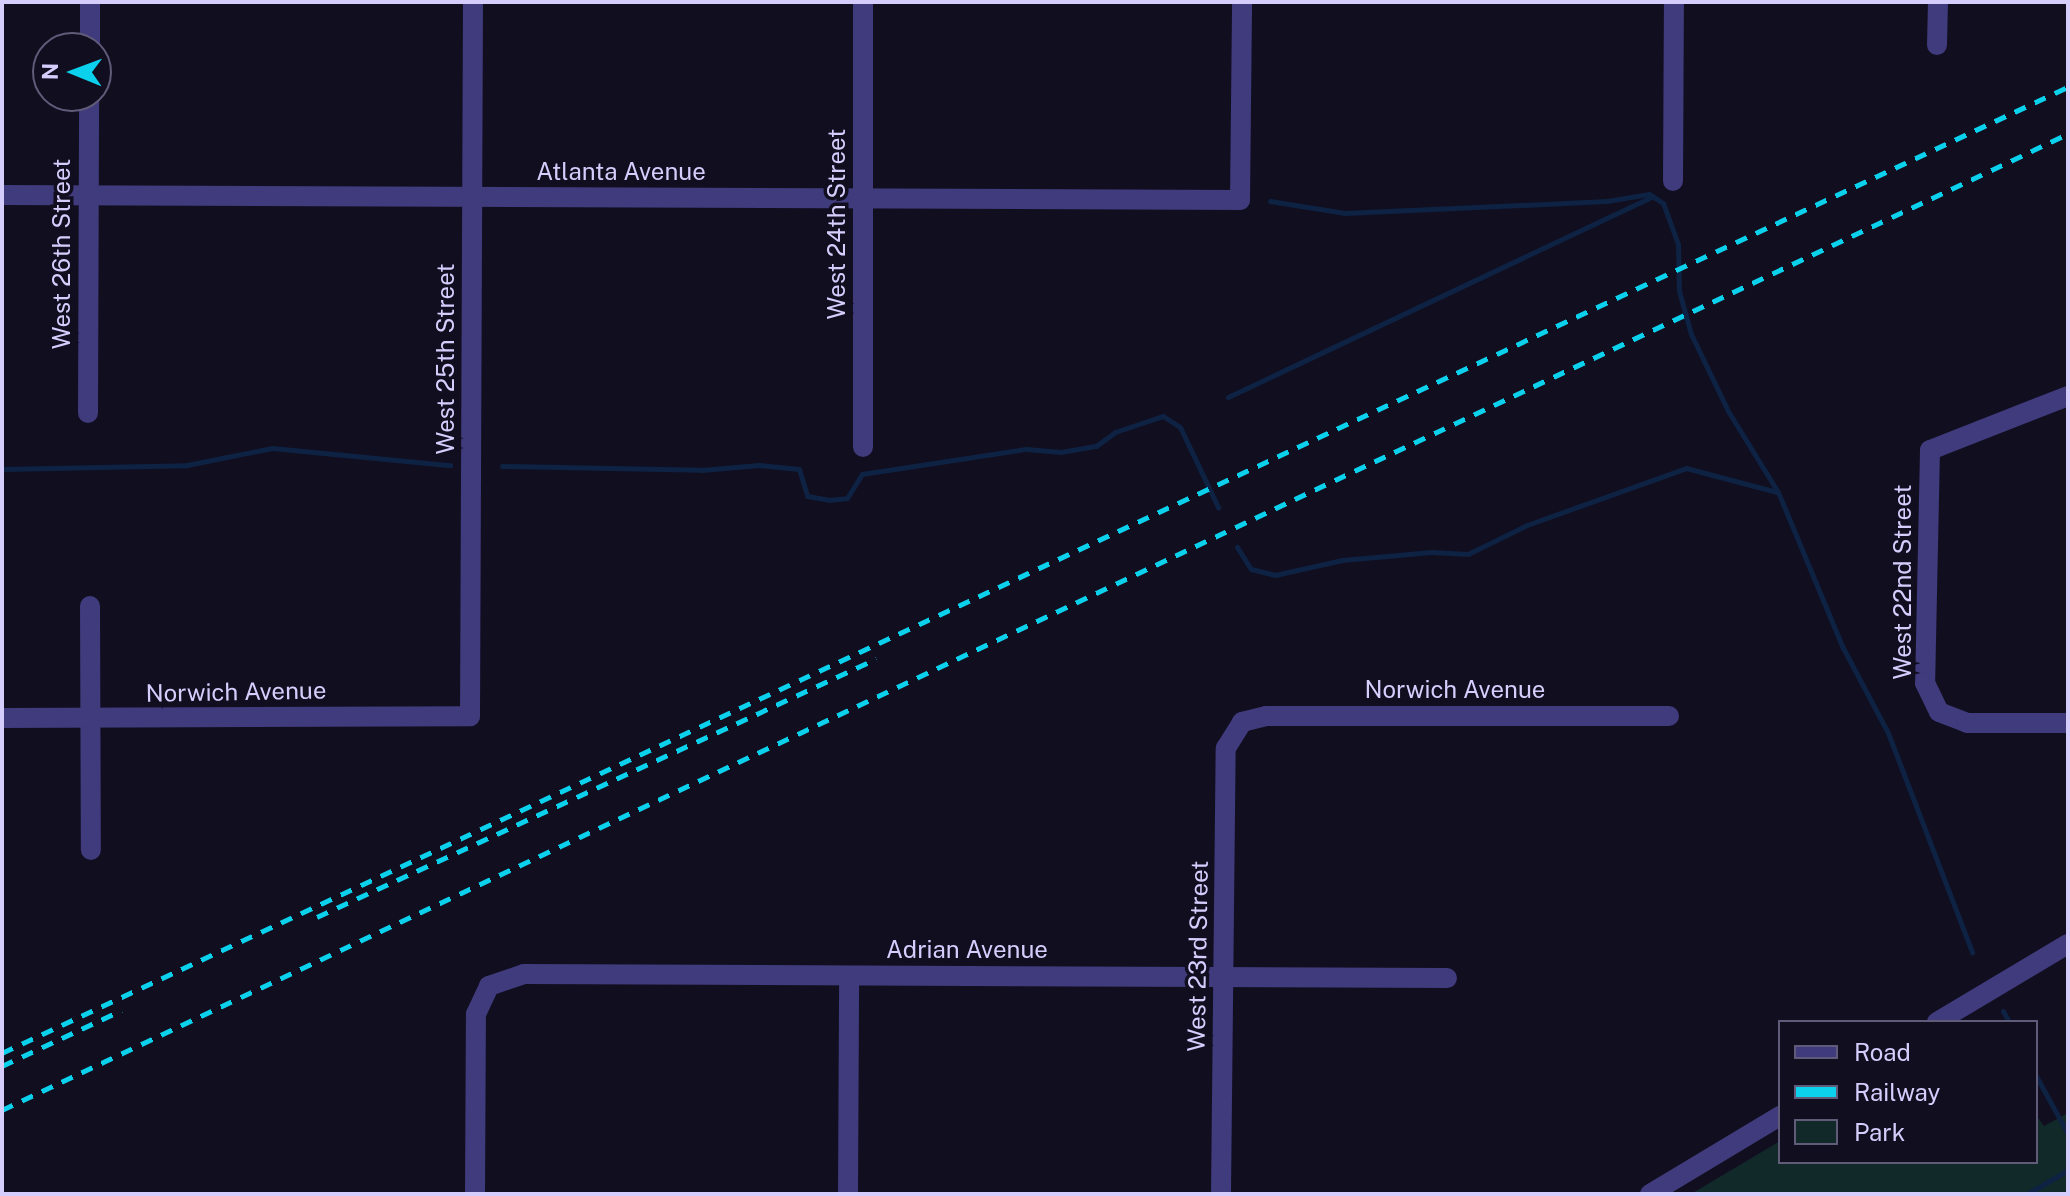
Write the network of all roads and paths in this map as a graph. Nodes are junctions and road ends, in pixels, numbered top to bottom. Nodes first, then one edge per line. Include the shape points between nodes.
1 (90, 2) edge
2 (473, 2) edge
3 (863, 2) edge
4 (1242, 2) edge
5 (1674, 2) edge
6 (1938, 2) edge
7 (90, 32) edge
8 (1937, 45) dead end
9 (89, 112) edge
10 (1673, 181) dead end
11 (2, 195) edge
12 (87, 196) junction
13 (861, 196) junction
14 (472, 199) junction
15 (2068, 396) edge
16 (88, 413) dead end
17 (863, 447) dead end
18 (90, 606) dead end
19 (470, 716) joint
20 (1669, 716) dead end
21 (2, 718) edge
22 (92, 719) junction
23 (1242, 722) joint
24 (2068, 723) edge
25 (91, 850) dead end
26 (2068, 944) edge
27 (1224, 975) junction
28 (849, 976) junction
29 (1447, 978) dead end
30 (1940, 1020) edge
31 (1778, 1117) edge
32 (475, 1194) edge
33 (848, 1194) edge
34 (1221, 1194) edge
35 (1650, 1194) edge

1 - 7 street
2 - 14 street, West 25th Street
3 - 13 street, West 24th Street
4 - 13 street, Atlanta Avenue via 1240,200
5 - 10 street
6 - 8 street
9 - 12 street, West 26th Street
11 - 12 street, Atlanta Avenue
12 - 14 street, Atlanta Avenue
12 - 16 street, West 26th Street
13 - 14 street, Atlanta Avenue
13 - 17 street, West 24th Street
14 - 19 street, West 25th Street
15 - 24 street, West 22nd Street via 1930,450 1925,683 1939,712 1967,723
18 - 22 street
19 - 22 street, Norwich Avenue
20 - 23 street, Norwich Avenue via 1266,716
21 - 22 street, Norwich Avenue
22 - 25 street
23 - 27 street, West 23rd Street via 1226,748
26 - 30 street
27 - 28 street, Adrian Avenue
27 - 29 street, Adrian Avenue
27 - 34 street, West 23rd Street
28 - 32 street, Adrian Avenue via 524,974 489,986 476,1014
28 - 33 street
31 - 35 street

